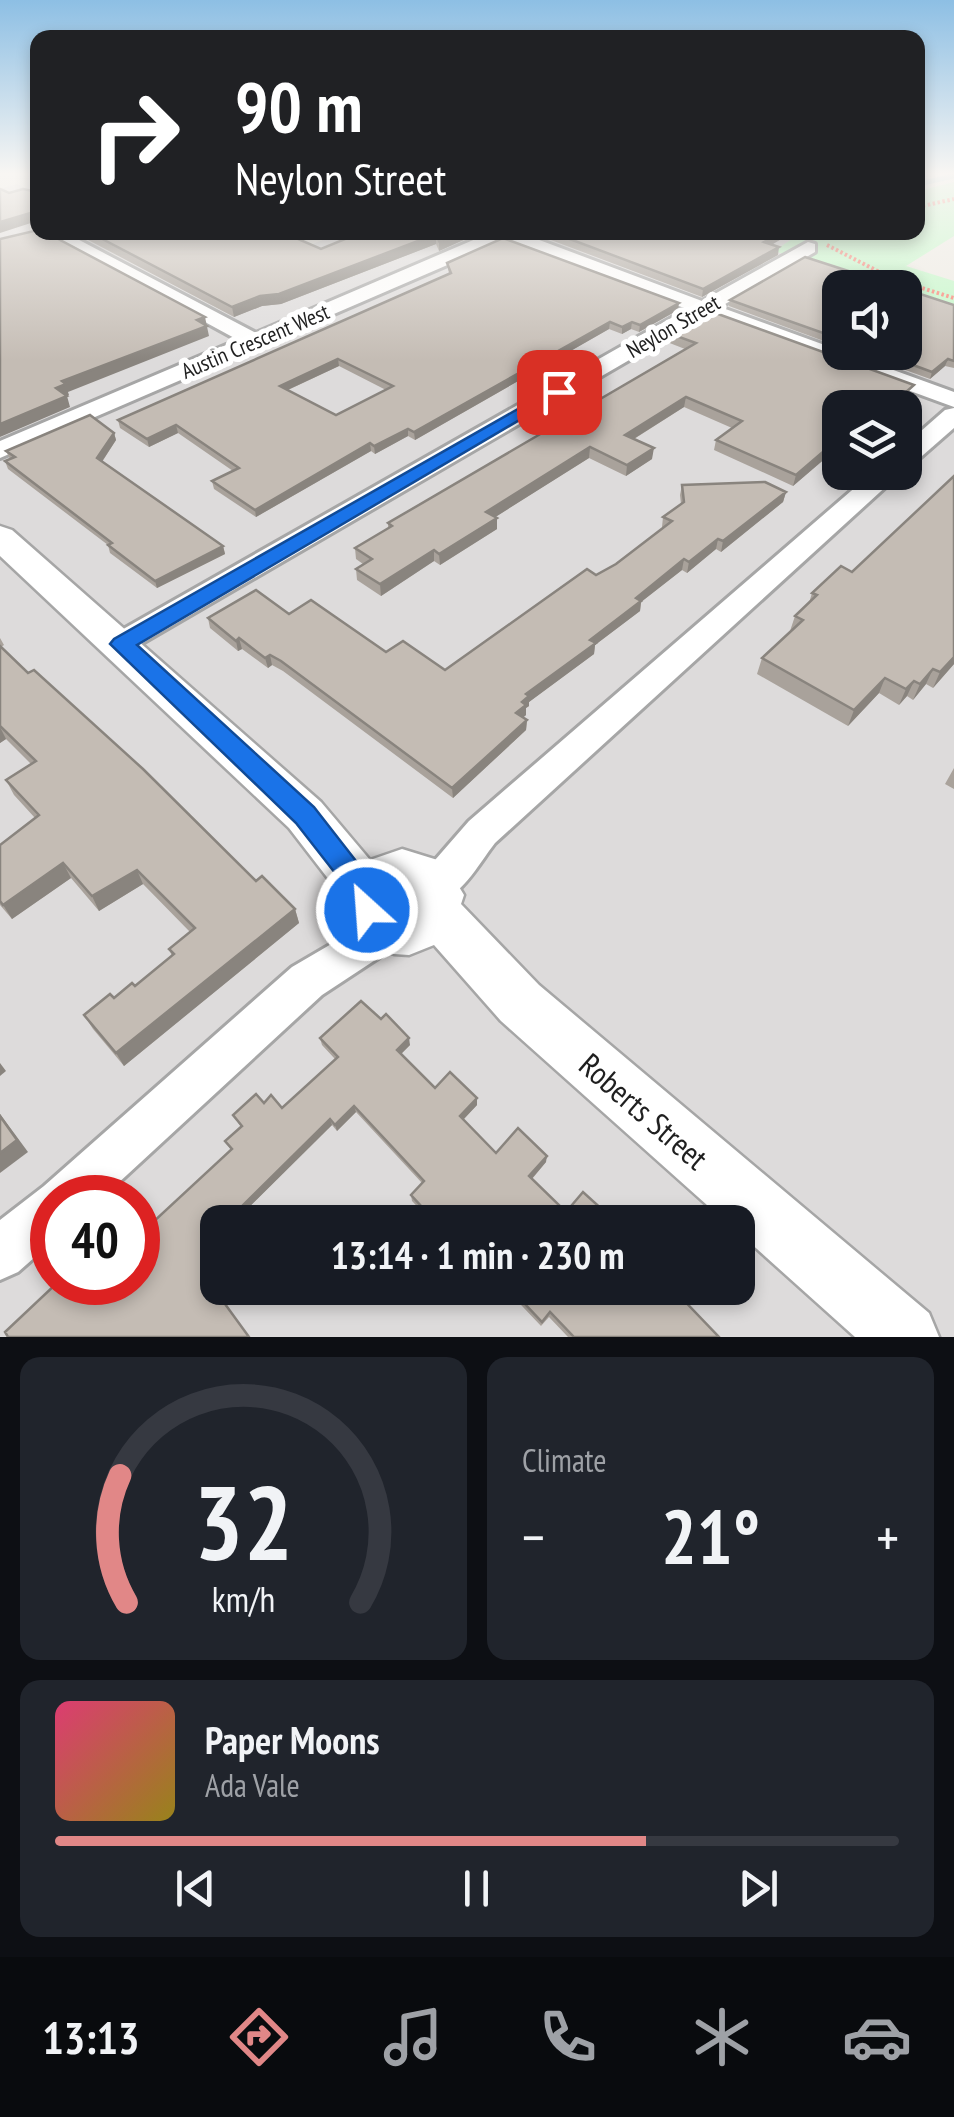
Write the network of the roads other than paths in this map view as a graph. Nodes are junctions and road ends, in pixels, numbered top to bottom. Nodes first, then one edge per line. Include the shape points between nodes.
1 (64, 240) edge
2 (493, 240) edge
3 (523, 240) edge
4 (816, 246) road end
5 (704, 308) junction
6 (255, 341) junction
7 (954, 400) edge
8 (954, 415) edge
9 (922, 443) edge
10 (0, 450) edge
11 (869, 490) edge
12 (0, 537) edge
13 (122, 644) junction
14 (402, 901) junction
15 (90, 1175) edge
16 (30, 1227) edge
17 (0, 1254) edge
18 (905, 1337) edge

1 - 6 street
2 - 6 street, Austin Crescent West
3 - 5 street
4 - 5 street, Neylon Street
5 - 7 street
5 - 13 street, Neylon Street
6 - 10 street, Austin Crescent West
8 - 9 street
11 - 14 street
12 - 13 street, Roberts Street
13 - 14 street, Roberts Street
14 - 15 street
14 - 18 street, Roberts Street
16 - 17 street

